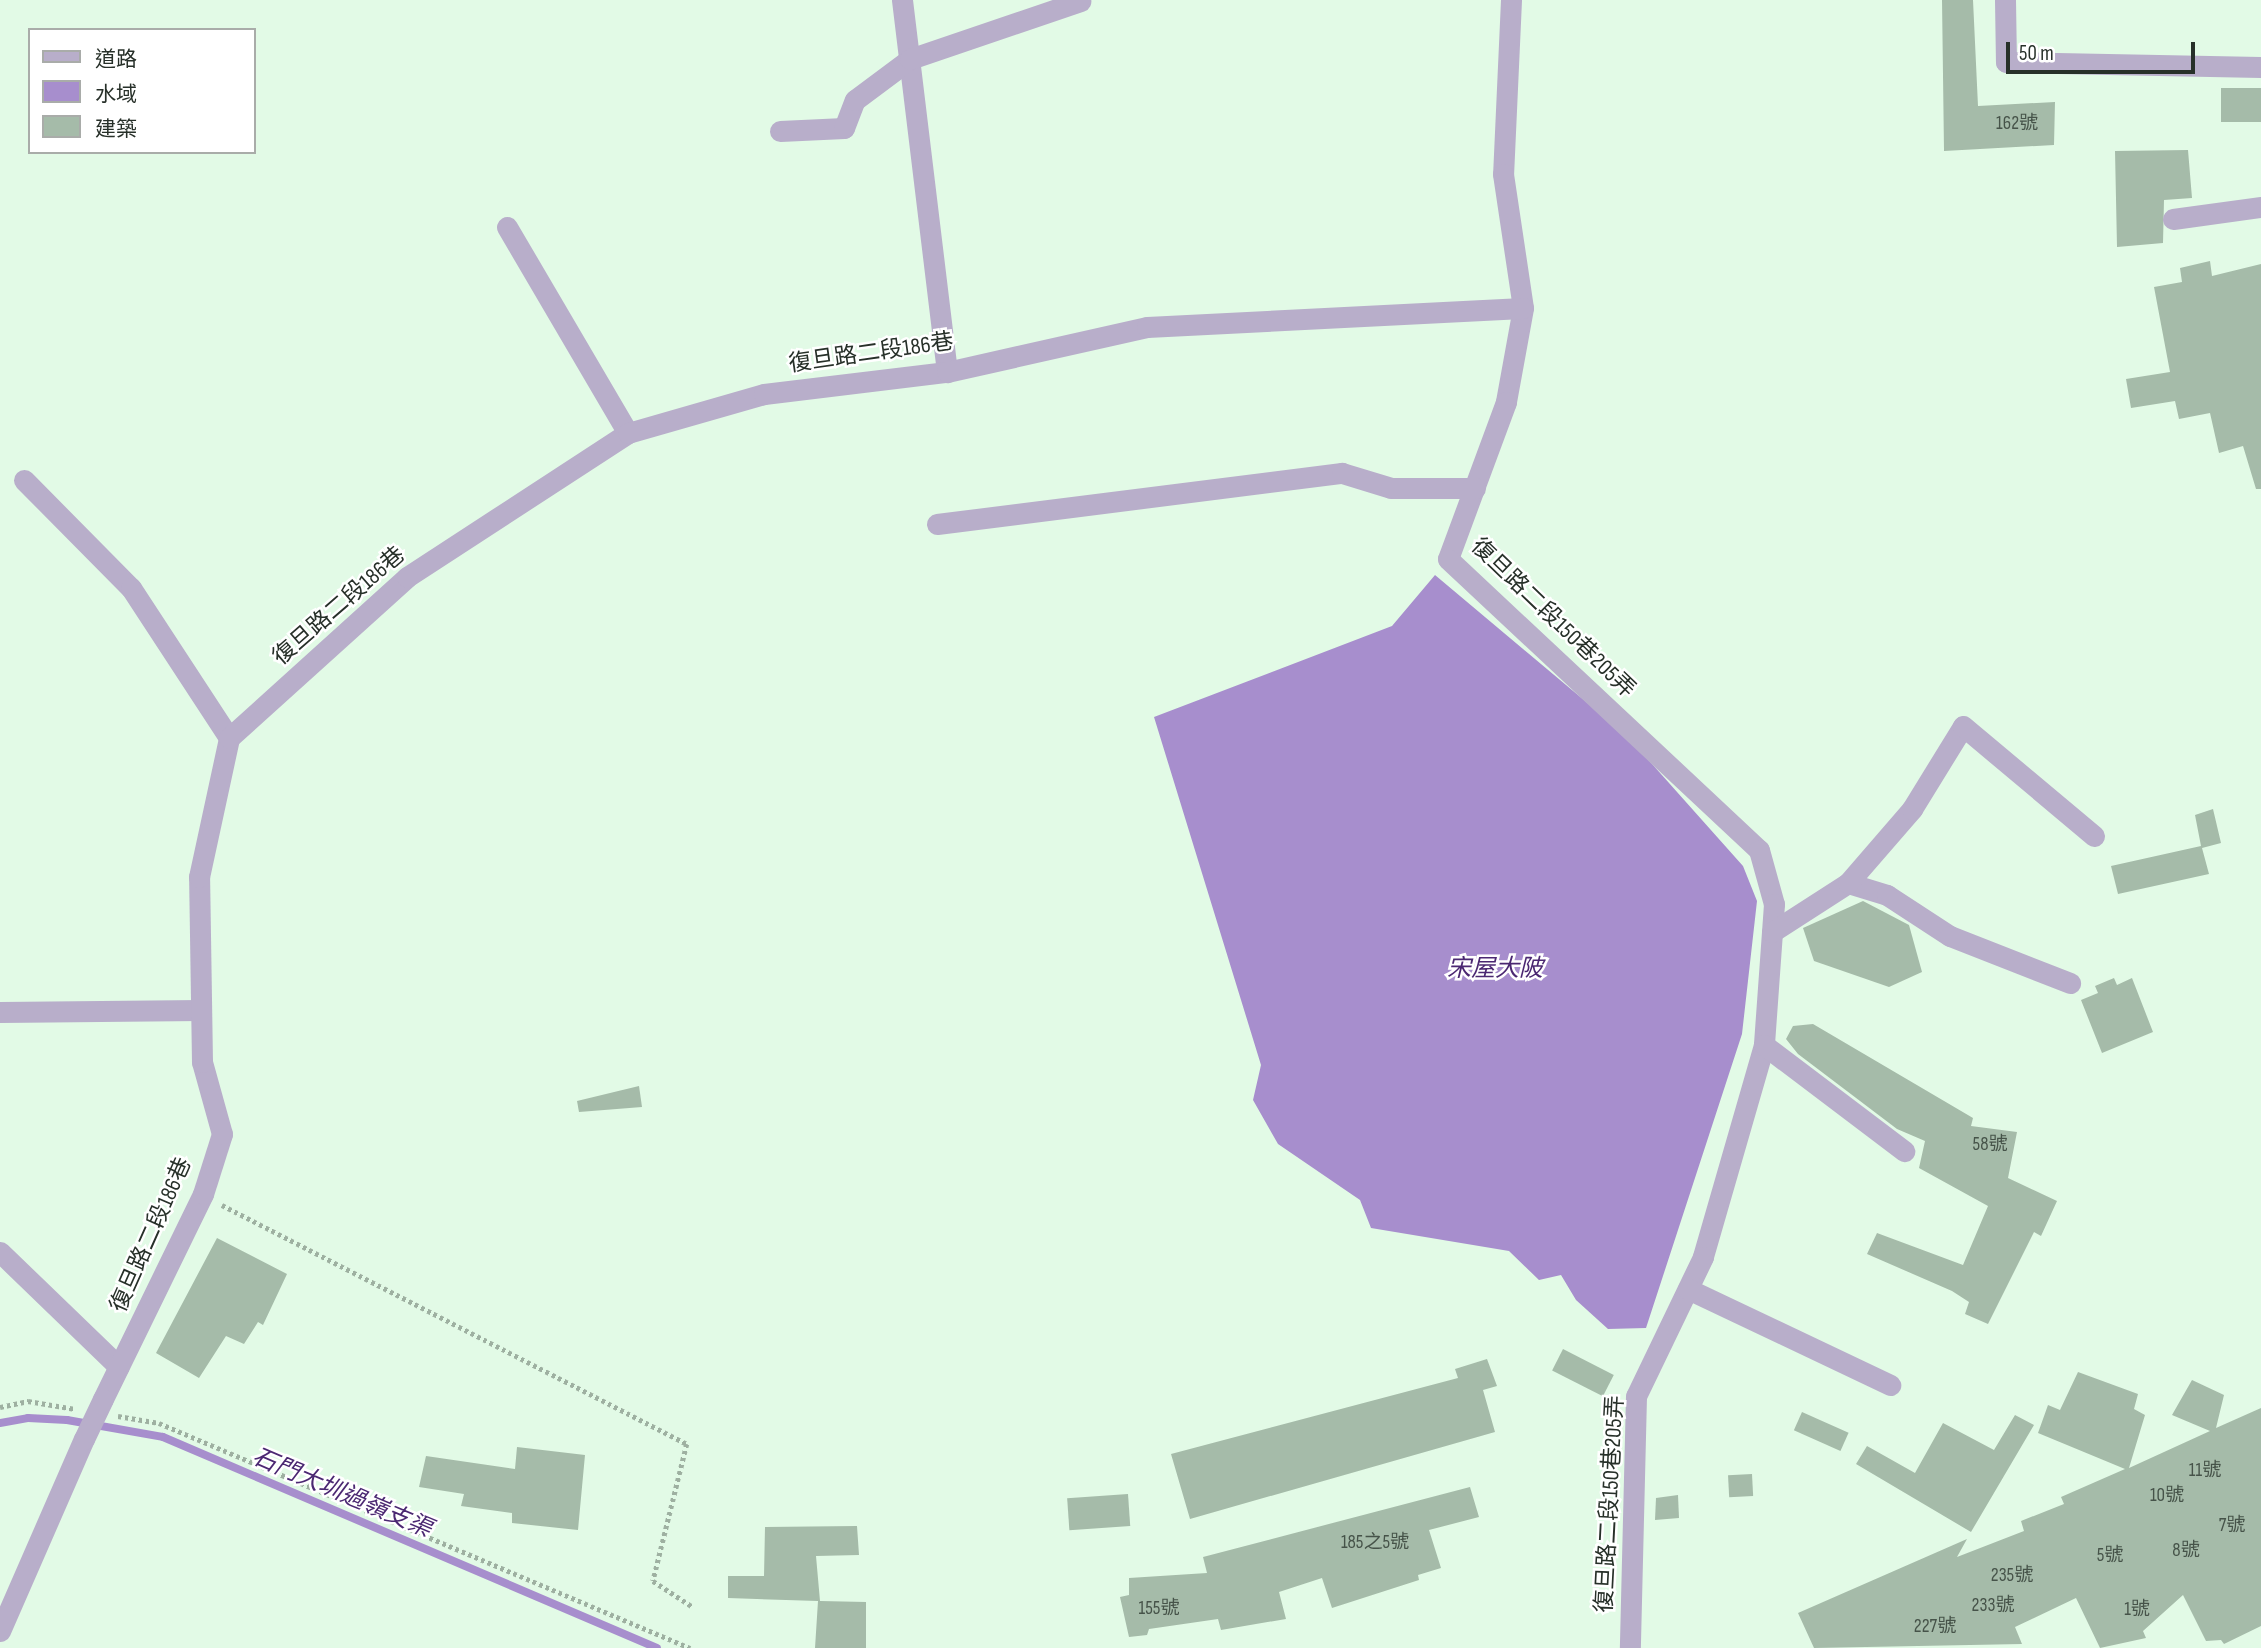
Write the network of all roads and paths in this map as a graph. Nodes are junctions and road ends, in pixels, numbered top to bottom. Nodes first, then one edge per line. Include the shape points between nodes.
1 (902, 0) edge
2 (1511, 0) edge
3 (2005, 0) edge
4 (1080, 1) edge
5 (910, 59) junction
6 (2261, 67) edge
7 (780, 131) dead end
8 (2261, 207) edge
9 (2173, 219) dead end
10 (507, 228) dead end
11 (1523, 308) junction
12 (947, 372) junction
13 (628, 433) junction
14 (24, 480) dead end
15 (1475, 488) junction
16 (937, 524) dead end
17 (229, 738) junction
18 (2094, 836) dead end
19 (1848, 883) junction
20 (1772, 932) junction
21 (2070, 983) dead end
22 (201, 1010) junction
23 (0, 1012) edge
24 (1764, 1045) junction
25 (1904, 1151) dead end
26 (204, 1194) junction
27 (0, 1252) edge
28 (1688, 1289) junction
29 (119, 1367) junction
30 (1890, 1385) dead end
31 (0, 1407) edge
32 (105, 1407) junction
33 (80, 1410) dead end
34 (693, 1607) dead end
35 (0, 1631) edge
36 (690, 1648) edge
37 (1630, 1648) edge

1 - 5 lane
2 - 11 lane, 復旦路二段150巷205弄 via 1503,174
3 - 6 lane via 2006,62
4 - 5 lane
5 - 7 lane via 855,100 844,128
5 - 12 lane
8 - 9 lane
10 - 13 lane
11 - 12 lane, 復旦路二段186巷 via 1147,327
11 - 15 lane, 復旦路二段150巷205弄 via 1506,402
12 - 13 lane, 復旦路二段186巷 via 764,394
13 - 17 lane, 復旦路二段186巷 via 407,578
14 - 17 lane via 131,588
15 - 16 lane via 1391,488 1342,473
15 - 20 lane, 復旦路二段150巷205弄 via 1448,559 1759,850 1774,904
17 - 22 lane, 復旦路二段186巷 via 199,877
18 - 19 lane via 1963,726 1912,809
19 - 20 lane
19 - 21 lane via 1887,895 1950,936
20 - 24 lane, 復旦路二段150巷205弄
22 - 23 lane
22 - 26 lane, 復旦路二段186巷 via 202,1062 222,1134
24 - 25 lane
24 - 28 lane, 復旦路二段150巷205弄 via 1703,1257
26 - 29 lane, 復旦路二段186巷
26 - 34 path via 687,1444 653,1581
27 - 29 lane
28 - 30 lane
28 - 37 lane, 復旦路二段150巷205弄 via 1636,1396
29 - 32 lane, 復旦路二段186巷
31 - 33 path via 28,1401
32 - 35 lane, 復旦路二段186巷, bridge via 84,1439
32 - 36 path via 159,1423

